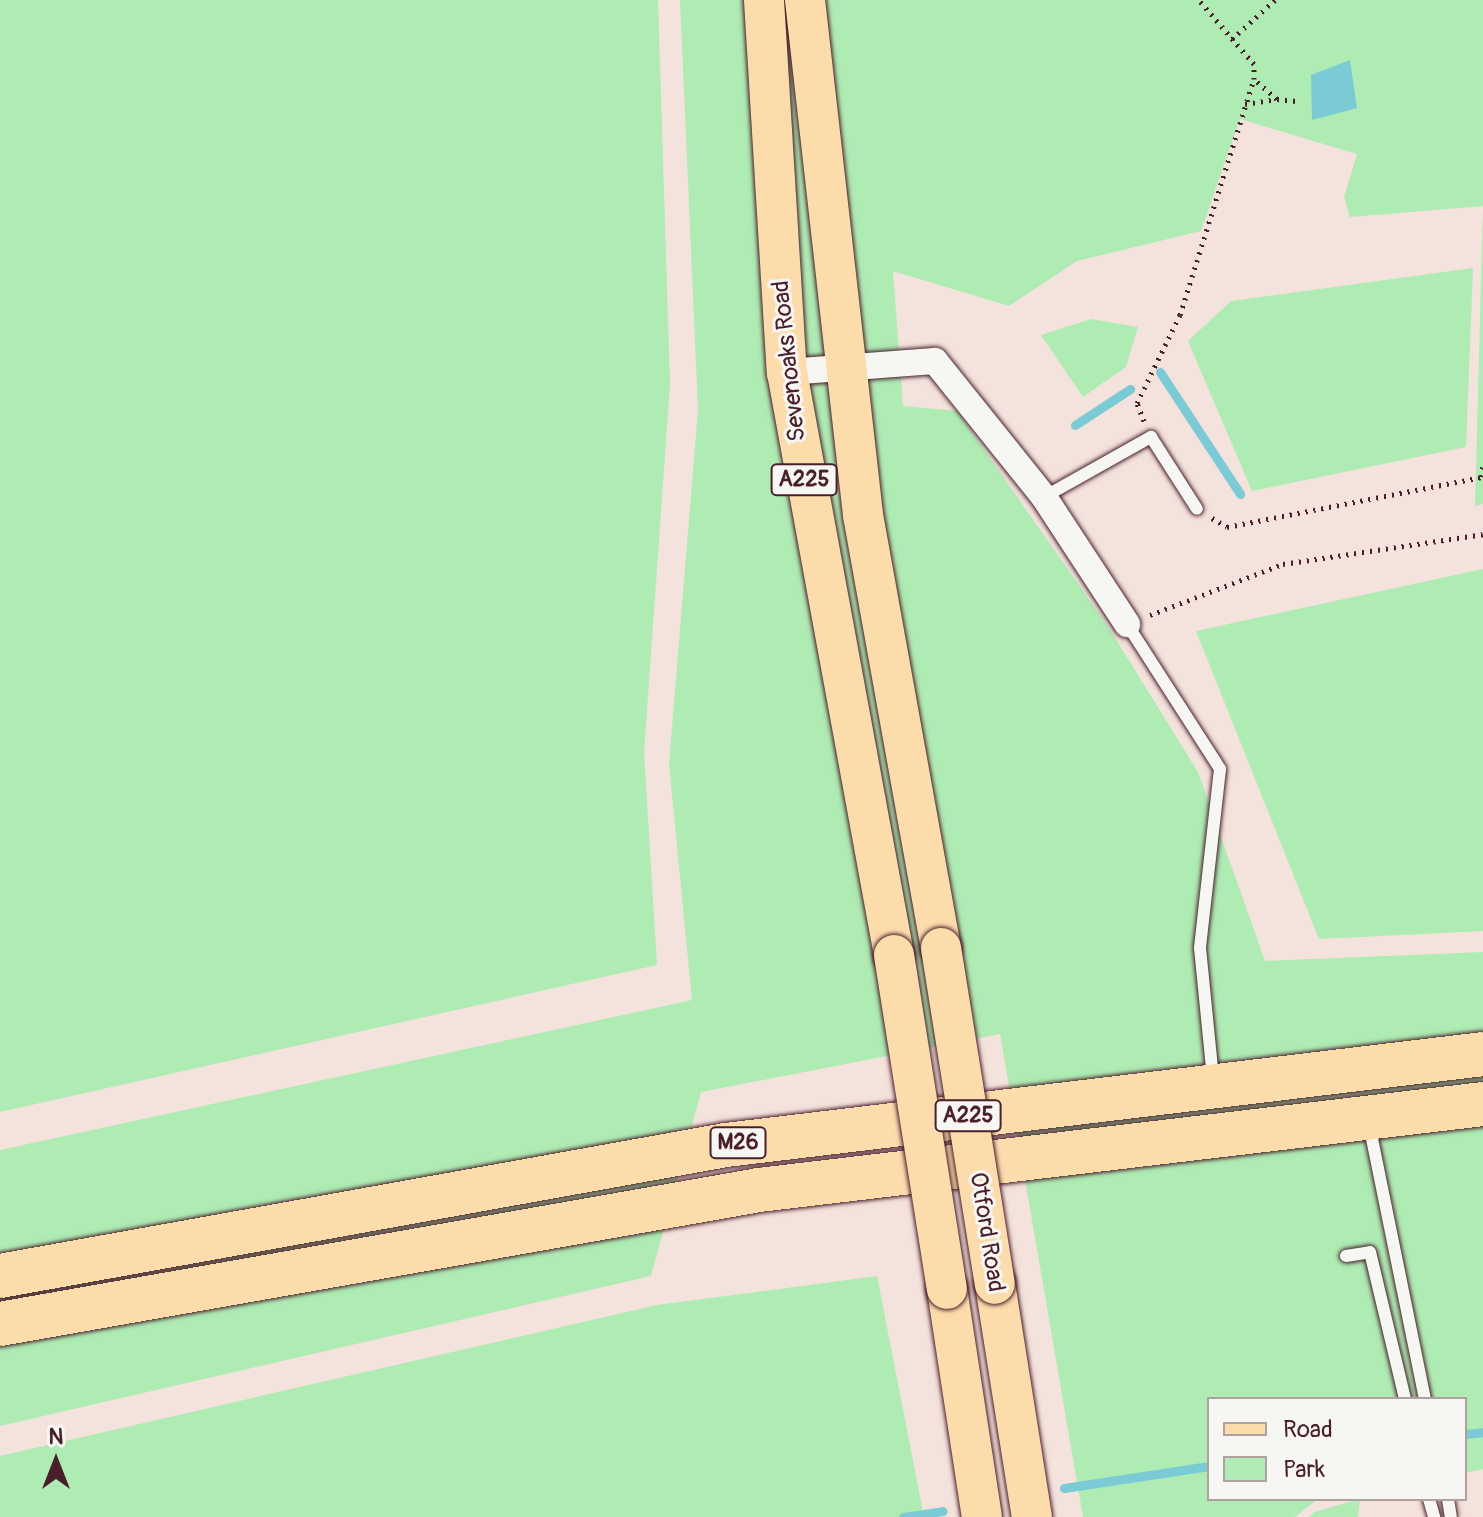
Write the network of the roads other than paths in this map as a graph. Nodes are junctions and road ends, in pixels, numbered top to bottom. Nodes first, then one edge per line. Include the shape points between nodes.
1 (764, 0) edge
2 (805, 0) edge
3 (845, 370) junction
4 (787, 372) junction
5 (1044, 497) junction
6 (1197, 509) road end
7 (1127, 624) joint
8 (894, 955) joint
9 (1483, 1054) edge
10 (1213, 1082) junction
11 (1483, 1104) edge
12 (1368, 1114) junction
13 (1346, 1256) dead end
14 (0, 1276) edge
15 (0, 1324) edge
16 (1405, 1397) edge
17 (1425, 1397) edge
18 (982, 1517) edge
19 (1032, 1517) edge

1 - 4 main road, Sevenoaks Road / A225
2 - 3 main road, A225
3 - 4 street
3 - 5 street via 935,361
3 - 19 main road, Otford Road / A225, bridge via 863,515 941,948
4 - 8 main road, Sevenoaks Road / A225
5 - 6 lane via 1151,437
5 - 7 street
7 - 10 lane via 1220,769 1200,948
8 - 18 main road, Otford Road / A225, bridge
9 - 10 highway, M26
10 - 14 highway, M26 via 544,1174
11 - 12 highway, M26
12 - 15 highway, M26 via 759,1190
12 - 17 lane
13 - 16 lane via 1370,1252

